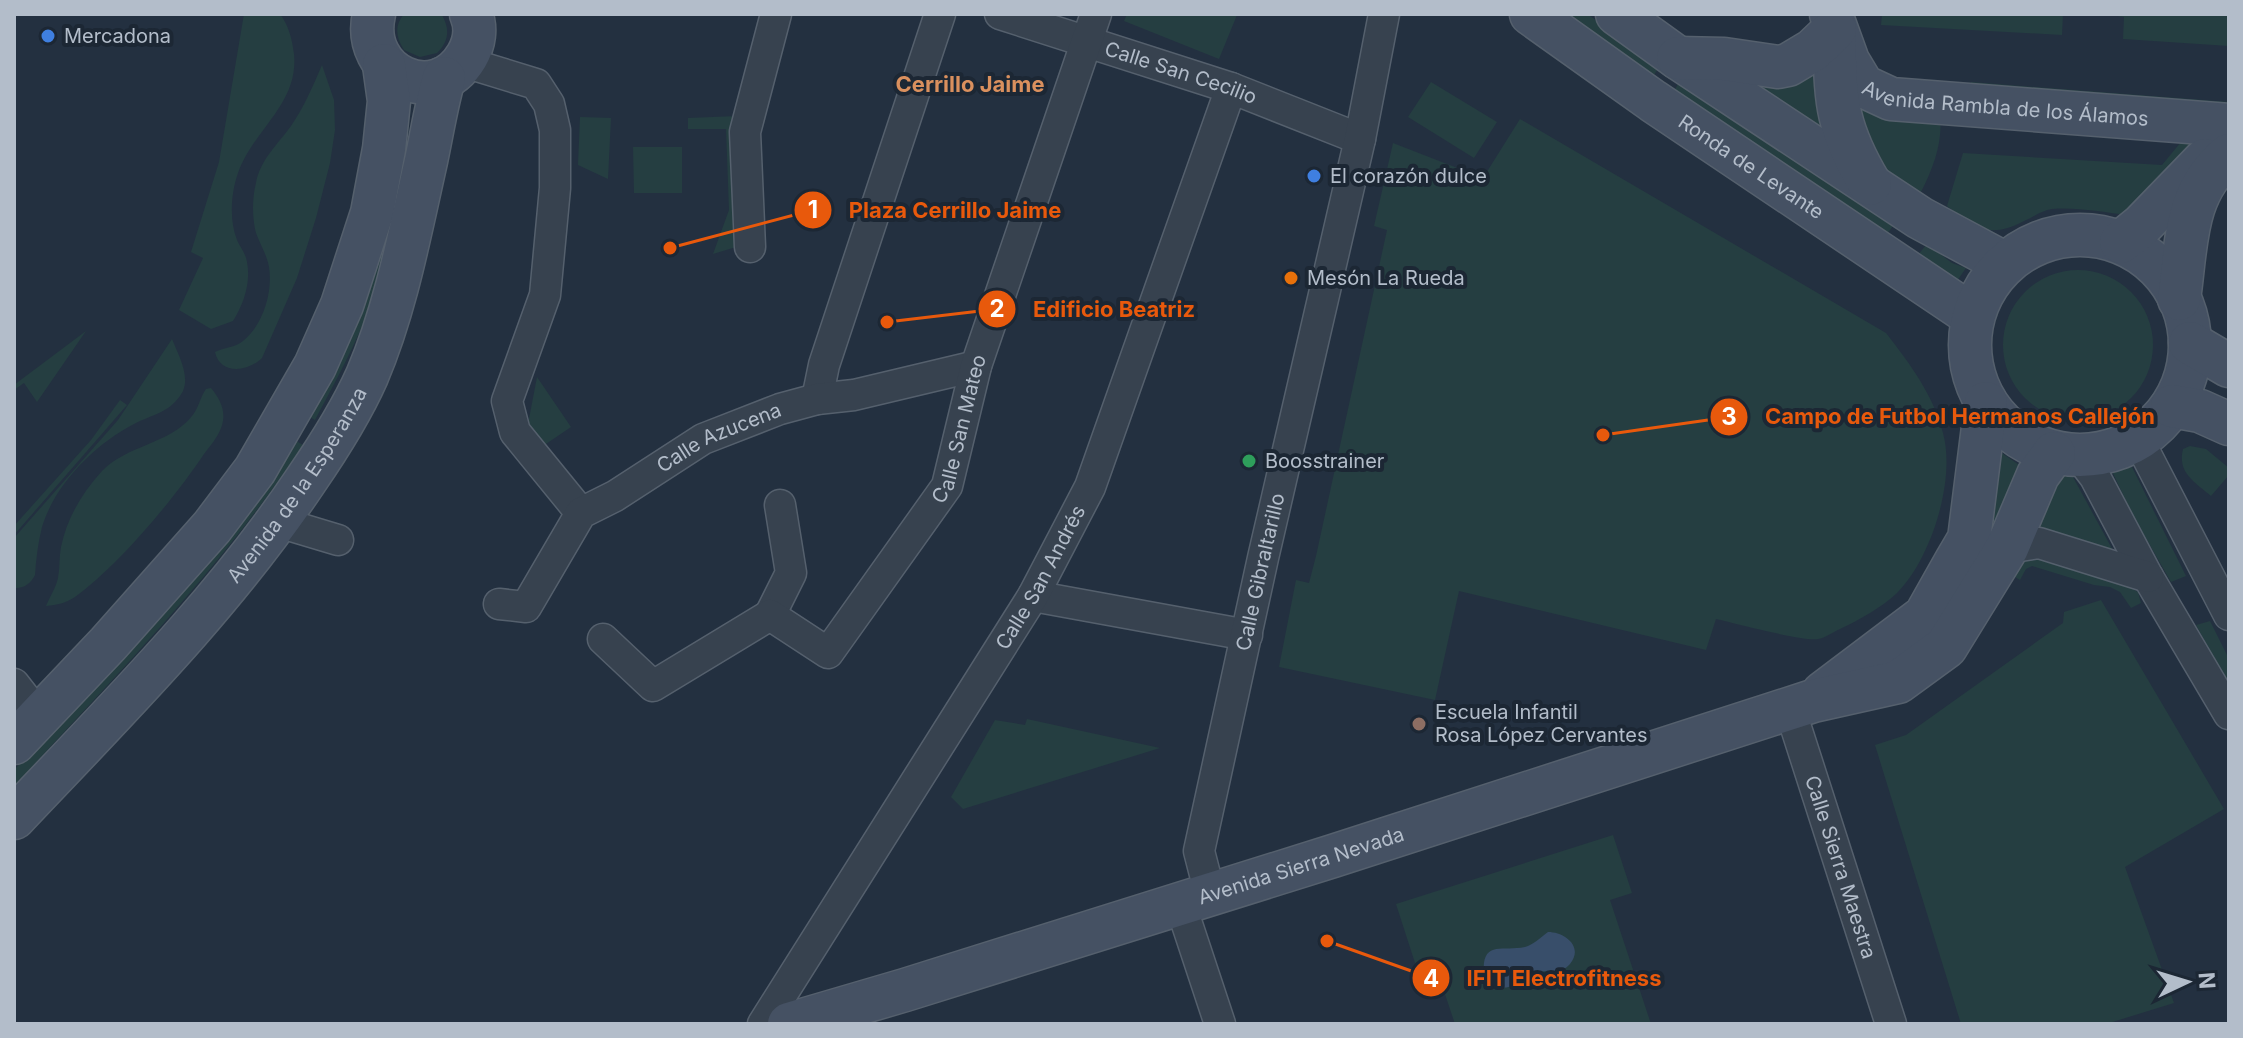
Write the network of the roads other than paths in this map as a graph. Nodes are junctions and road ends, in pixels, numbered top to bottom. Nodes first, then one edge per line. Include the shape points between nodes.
1 (374, 14) edge
2 (471, 14) edge
3 (776, 14) edge
4 (940, 14) edge
5 (1000, 14) edge
6 (1531, 14) edge
7 (1617, 14) edge
8 (1385, 15) edge
9 (1833, 22) edge
10 (1092, 28) edge
11 (1678, 58) junction
12 (384, 65) junction
13 (454, 70) junction
14 (1231, 88) junction
15 (2229, 125) edge
16 (1360, 139) junction
17 (2229, 144) edge
18 (2229, 155) edge
19 (1870, 184) junction
20 (2121, 242) junction
21 (750, 247) dead end
22 (2004, 263) junction
23 (2179, 299) junction
24 (1973, 316) junction
25 (2190, 343) junction
26 (976, 366) junction
27 (2229, 366) edge
28 (817, 399) junction
29 (1986, 403) junction
30 (2172, 406) junction
31 (2229, 424) edge
32 (2138, 439) junction
33 (2067, 455) junction
34 (780, 505) dead end
35 (581, 513) junction
36 (278, 522) junction
37 (338, 540) dead end
38 (2007, 548) junction
39 (2148, 577) junction
40 (1033, 596) junction
41 (513, 606) dead end
42 (770, 615) junction
43 (2229, 615) edge
44 (1247, 635) junction
45 (603, 639) dead end
46 (1801, 705) junction
47 (22, 714) edge
48 (2229, 714) edge
49 (14, 818) edge
50 (1195, 899) junction
51 (763, 1024) edge
52 (789, 1024) edge
53 (1220, 1024) edge
54 (1891, 1024) edge

1 - 12 main road, Avenida de la Esperanza via 372,40
2 - 13 main road, Avenida de la Esperanza via 471,49
3 - 21 street via 745,132
4 - 28 street
5 - 10 street, Calle San Cecilio
6 - 24 main road, Ronda de Levante
7 - 11 main road
8 - 16 street, Calle Gibraltarillo
9 - 11 main road via 1813,50 1788,65
9 - 15 main road, Avenida Rambla de los Álamos via 1863,86 1891,99
9 - 19 main road via 1838,115 1850,152
10 - 14 street, Calle San Cecilio
10 - 26 street, Calle San Mateo
11 - 19 main road
12 - 13 main road via 396,75 428,83
12 - 47 main road, Avenida de la Esperanza via 389,101 372,213 342,305 315,366 255,470 212,527 108,644
13 - 35 street via 536,84 549,104 555,130 555,188 545,295 507,401 515,432
13 - 36 main road, Avenida de la Esperanza via 393,300 367,377
14 - 16 street, Calle San Cecilio
14 - 40 street, Calle San Andrés via 1090,487
16 - 44 street, Calle Gibraltarillo
17 - 20 main road via 2213,152
18 - 23 main road via 2192,206
19 - 22 main road
20 - 22 main road via 2090,234 2059,235
20 - 23 main road via 2140,249
22 - 24 main road
23 - 25 main road
24 - 29 main road via 1970,361
25 - 27 main road
25 - 30 main road via 2186,376
26 - 28 street, Calle Azucena
26 - 42 street, Calle San Mateo via 947,486 828,653
28 - 35 street, Calle Azucena via 703,439
29 - 33 main road via 2027,443
29 - 46 main road, Avenida Sierra Nevada via 1969,539 1925,616
30 - 31 main road
30 - 32 main road
32 - 33 main road via 2110,452
32 - 43 street
33 - 38 main road, Avenida Sierra Nevada via 2038,475
33 - 39 street via 2095,477
34 - 42 street via 791,573
35 - 41 street
36 - 37 street
36 - 49 main road, Avenida de la Esperanza via 126,700
38 - 39 street via 2039,543
38 - 46 main road, Avenida Sierra Nevada via 1946,647 1898,682
39 - 48 street
40 - 44 street
40 - 51 street, Calle San Andrés
42 - 45 street via 653,686
44 - 50 street, Calle Gibraltarillo via 1199,851
46 - 50 main road, Avenida Sierra Nevada
46 - 54 street, Calle Sierra Maestra
50 - 52 main road, Avenida Sierra Nevada
50 - 53 street, Calle Gibraltarillo

